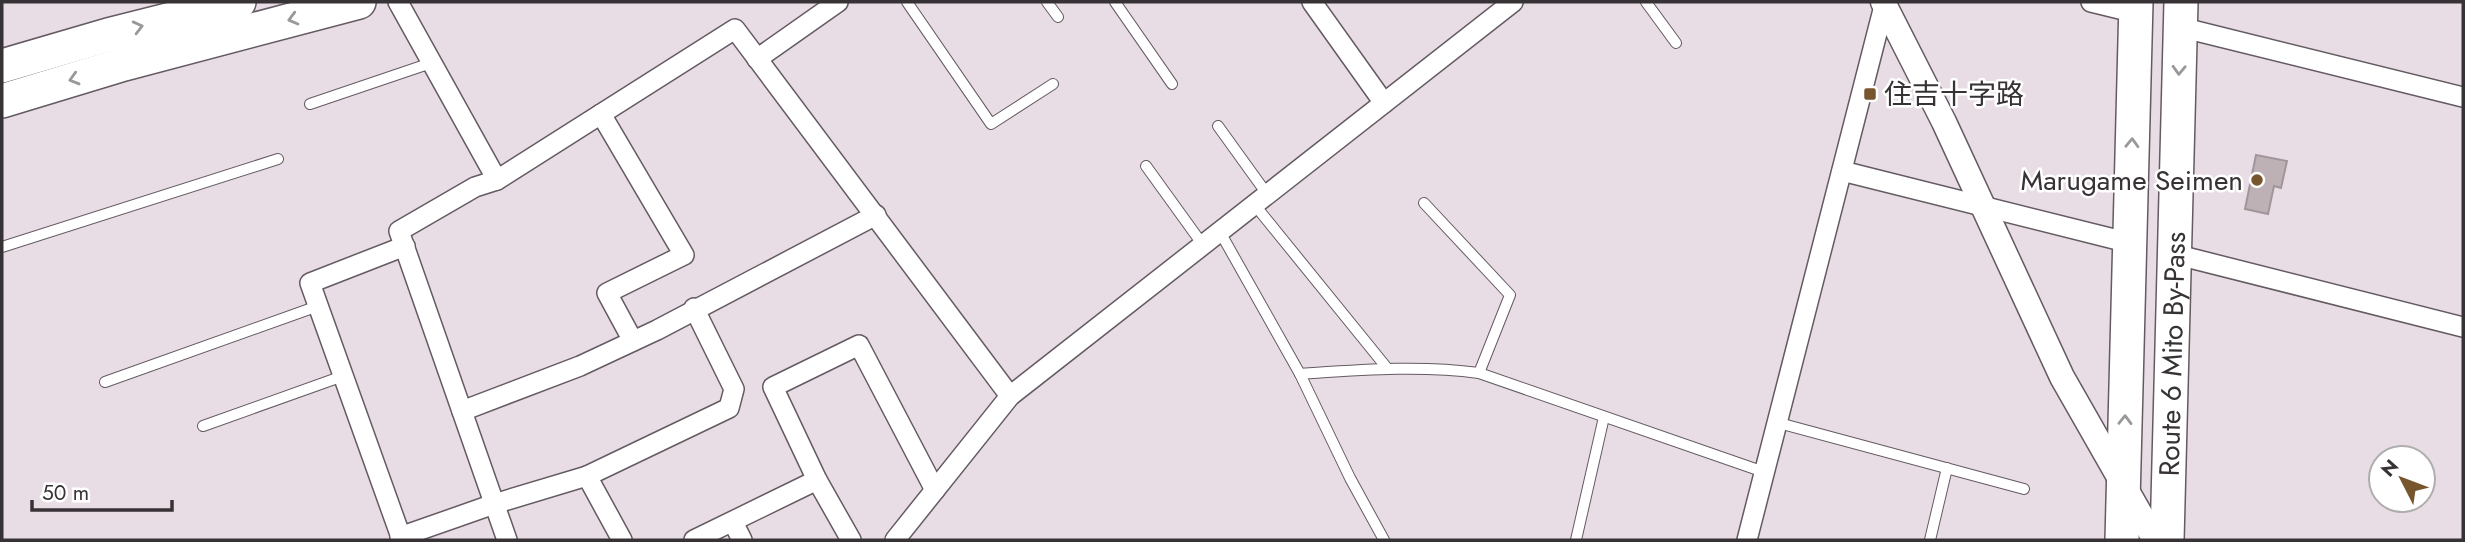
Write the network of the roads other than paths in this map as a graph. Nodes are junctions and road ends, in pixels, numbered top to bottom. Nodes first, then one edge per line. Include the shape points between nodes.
1 (239, 2) edge
2 (359, 2) edge
3 (398, 2) edge
4 (838, 2) edge
5 (907, 2) edge
6 (1047, 2) edge
7 (1115, 2) edge
8 (1312, 2) edge
9 (1513, 2) edge
10 (1646, 2) edge
11 (1884, 2) edge
12 (2091, 2) edge
13 (2136, 8) edge
14 (2181, 14) edge
15 (1058, 17) dead end
16 (1676, 43) dead end
17 (757, 59) junction
18 (431, 63) junction
19 (2, 66) edge
20 (1053, 84) dead end
21 (1172, 84) dead end
22 (2463, 97) edge
23 (2, 101) edge
24 (1384, 103) junction
25 (310, 104) dead end
26 (601, 114) junction
27 (1218, 126) dead end
28 (278, 159) dead end
29 (1146, 166) dead end
30 (1842, 171) junction
31 (498, 180) junction
32 (1260, 199) junction
33 (1424, 203) dead end
34 (1984, 207) junction
35 (876, 215) junction
36 (1220, 232) junction
37 (2130, 243) junction
38 (405, 246) junction
39 (1203, 246) junction
40 (2, 247) edge
41 (2174, 254) junction
42 (318, 306) junction
43 (694, 308) junction
44 (2463, 327) edge
45 (633, 341) junction
46 (1387, 369) junction
47 (1479, 373) junction
48 (1300, 374) junction
49 (344, 376) junction
50 (104, 382) dead end
51 (1010, 396) junction
52 (462, 411) junction
53 (1604, 417) junction
54 (1779, 423) junction
55 (203, 426) dead end
56 (1947, 468) junction
57 (1764, 472) junction
58 (587, 476) junction
59 (817, 480) junction
60 (2124, 488) junction
61 (935, 489) junction
62 (2024, 489) dead end
63 (494, 504) junction
64 (733, 522) junction
65 (401, 538) edge
66 (507, 540) edge
67 (622, 540) edge
68 (694, 540) edge
69 (742, 540) edge
70 (851, 540) edge
71 (895, 540) edge
72 (1384, 540) edge
73 (1576, 540) edge
74 (1747, 540) edge
75 (1930, 540) edge
76 (2122, 540) edge
77 (2154, 540) edge
78 (2167, 540) edge

19 -> 1 highway
2 -> 23 highway
3 - 18 street
4 - 17 street
5 - 20 lane via 991,124
6 - 15 lane
7 - 21 lane
8 - 24 street
9 - 24 street
10 - 16 lane
11 - 30 street
11 - 34 street
12 - 13 street
37 -> 13 highway, Route 6 Mito By-Pass
14 - 22 street
14 -> 41 highway, Route 6 Mito By-Pass
17 - 26 street via 735,29
17 - 35 street
18 - 25 lane
18 - 31 street
24 - 32 street
26 - 31 street
26 - 45 street via 684,255 607,293
27 - 32 lane
28 - 40 lane
29 - 39 lane
30 - 34 street
30 - 54 street
31 - 38 street via 475,187 399,231
32 - 36 street
32 - 46 lane
33 - 47 lane via 1510,295
34 - 37 street
34 - 60 street via 2062,377
35 - 43 street
35 - 51 street
36 - 39 street
36 - 48 lane
60 -> 37 highway, Route 6 Mito By-Pass
38 - 42 street via 310,283
38 - 52 street
39 - 51 street
41 - 44 street
41 - 78 highway, Route 6 Mito By-Pass
42 - 49 street
42 - 50 lane
43 - 45 street
43 - 58 street via 734,389 729,408
45 - 52 street
46 - 47 lane
46 - 48 lane
47 - 53 lane
48 - 72 lane
49 - 55 lane
49 - 65 street
51 - 61 street
52 - 63 street
53 - 57 lane
53 - 73 lane
54 - 56 lane
54 - 57 street
56 - 62 lane
56 - 75 lane
57 - 74 street
58 - 63 street
58 - 67 street
59 - 61 street via 773,387 859,345
59 - 64 street
59 - 70 street
60 - 76 highway, Route 6 Mito By-Pass
60 - 77 street
61 - 71 street
63 - 65 street
63 - 66 street
64 - 68 street
64 - 69 street

